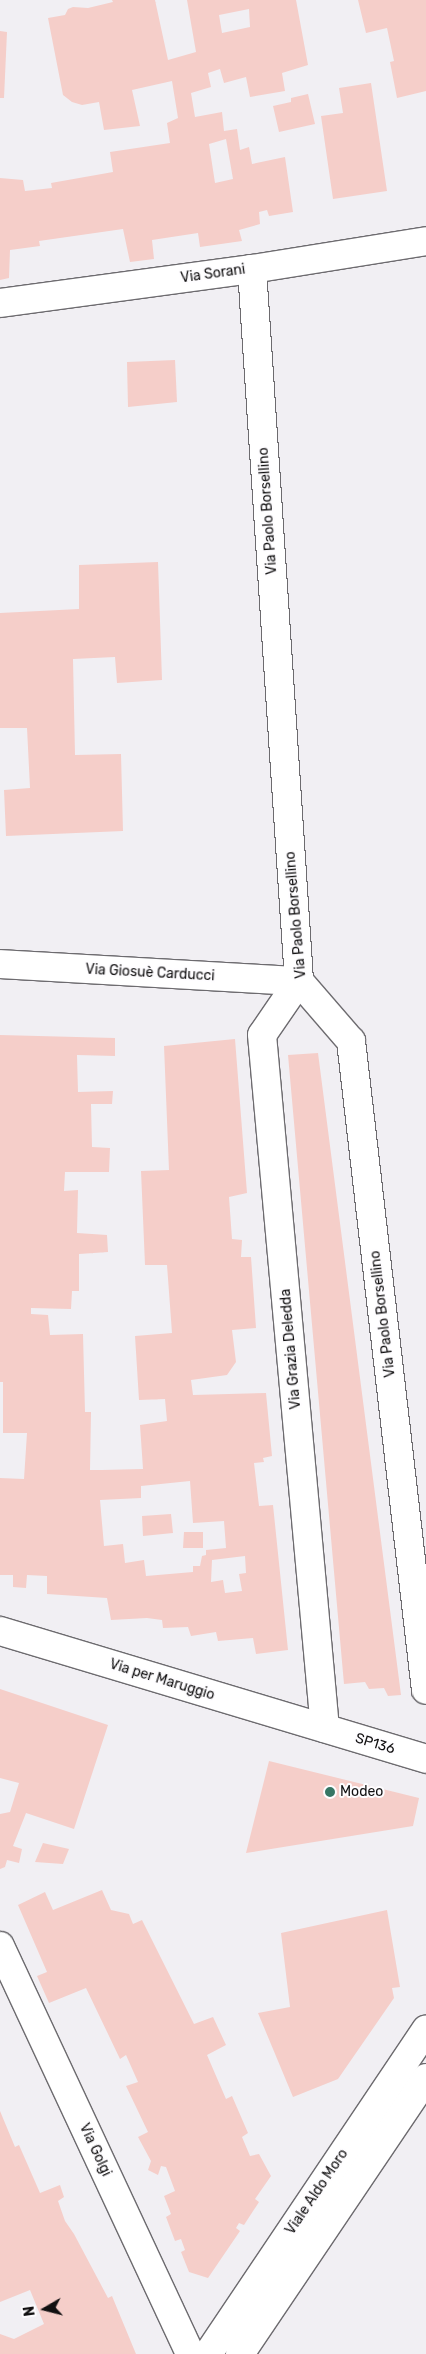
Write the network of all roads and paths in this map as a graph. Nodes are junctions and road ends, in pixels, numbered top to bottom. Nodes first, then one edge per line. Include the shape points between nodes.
1 (426, 241) edge
2 (252, 269) junction
3 (0, 304) edge
4 (0, 964) edge
5 (299, 982) junction
6 (0, 1631) edge
7 (426, 1690) edge
8 (325, 1728) junction
9 (426, 1759) edge
10 (0, 1946) edge
11 (426, 2030) edge
12 (426, 2078) edge
13 (190, 2354) edge
14 (208, 2354) edge
15 (240, 2354) edge

1 - 2 street, Via Sorani
2 - 3 street, Via Sorani
2 - 5 street, Via Paolo Borsellino
4 - 5 street, Via Giosuè Carducci
5 - 7 street, Via Paolo Borsellino via 351,1041
5 - 8 street, Via Grazia Deledda via 262,1035
6 - 8 street, Via per Maruggio
8 - 9 street, SP136
10 - 13 street, Via Golgi
11 - 14 street, Viale Aldo Moro
12 - 15 street, Viale Aldo Moro

